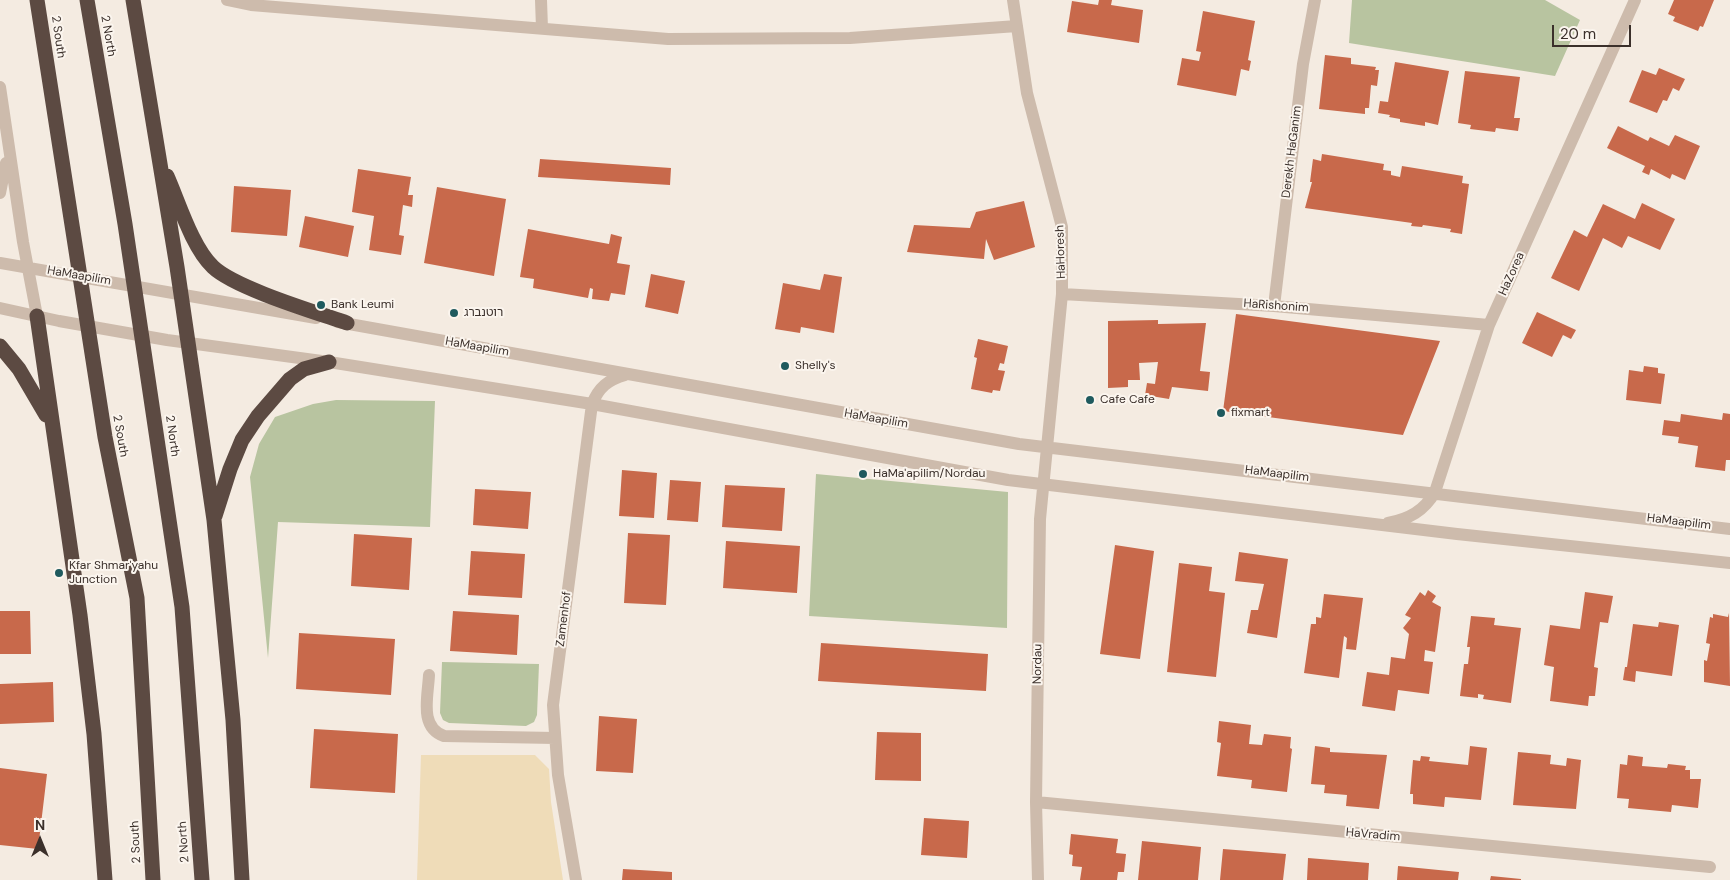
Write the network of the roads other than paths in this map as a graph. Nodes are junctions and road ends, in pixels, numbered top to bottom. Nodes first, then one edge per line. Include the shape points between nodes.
1 (37, 0) edge
2 (87, 0) edge
3 (133, 0) edge
4 (227, 0) edge
5 (541, 0) edge
6 (1013, 0) edge
7 (1315, 0) edge
8 (1635, 0) edge
9 (1017, 26) junction
10 (542, 28) junction
11 (0, 87) edge
12 (8, 148) junction
13 (158, 154) junction
14 (0, 193) edge
15 (0, 264) edge
16 (28, 267) junction
17 (1062, 294) junction
18 (180, 295) junction
19 (1274, 306) junction
20 (0, 308) edge
21 (37, 316) junction
22 (347, 323) junction
23 (1489, 325) junction
24 (188, 342) junction
25 (0, 346) edge
26 (329, 362) junction
27 (625, 375) junction
28 (592, 404) junction
29 (51, 426) junction
30 (1048, 448) junction
31 (1044, 485) junction
32 (1435, 492) junction
33 (214, 520) junction
34 (1378, 525) junction
35 (1730, 529) edge
36 (1730, 563) edge
37 (429, 675) dead end
38 (555, 738) junction
39 (1036, 802) junction
40 (1710, 867) dead end
41 (106, 880) edge
42 (153, 880) edge
43 (202, 880) edge
44 (242, 880) edge
45 (576, 880) edge
46 (1038, 880) edge

1 - 42 highway, 2 South via 105,436 136,598
2 - 43 highway, 2 North via 182,607
3 - 13 highway
4 - 10 street via 251,5
5 - 10 street
6 - 9 street, HaHoresh
7 - 19 street, Derekh HaGanim via 1303,64
8 - 23 street, HaZorea
9 - 10 street via 850,38 668,38
9 - 17 street, HaHoresh via 1027,93 1062,226
11 - 12 street
12 - 14 street
12 - 16 street
13 - 18 highway
13 - 22 highway via 199,247 214,268 239,283
15 - 16 street, HaMaapilim
16 - 18 street, HaMaapilim
16 - 21 street
17 - 19 street, HaRishonim
17 - 30 street, HaHoresh
18 - 22 street, HaMaapilim
18 - 24 highway
19 - 23 street, HaRishonim
20 - 21 street
21 - 24 street
21 - 29 highway
22 - 27 street, HaMaapilim
23 - 32 street, HaZorea
24 - 26 street
24 - 33 highway
25 - 29 highway via 34,394
26 - 28 street
26 - 33 highway via 304,369 290,379 258,416 242,440
27 - 28 street, Zamenhof via 605,384
27 - 30 street, HaMaapilim
28 - 31 street
28 - 38 street, Zamenhof via 553,705
29 - 41 highway via 94,734
30 - 31 street, Nordau
30 - 32 street, HaMaapilim
31 - 34 street
31 - 39 street, Nordau via 1040,519
32 - 34 street, HaZorea via 1427,505 1408,518
32 - 35 street, HaMaapilim
33 - 44 highway via 233,720
34 - 36 street
37 - 38 street via 427,720 435,733 444,736
38 - 45 street, Zamenhof
39 - 40 street, HaVradim
39 - 46 street, Nordau

